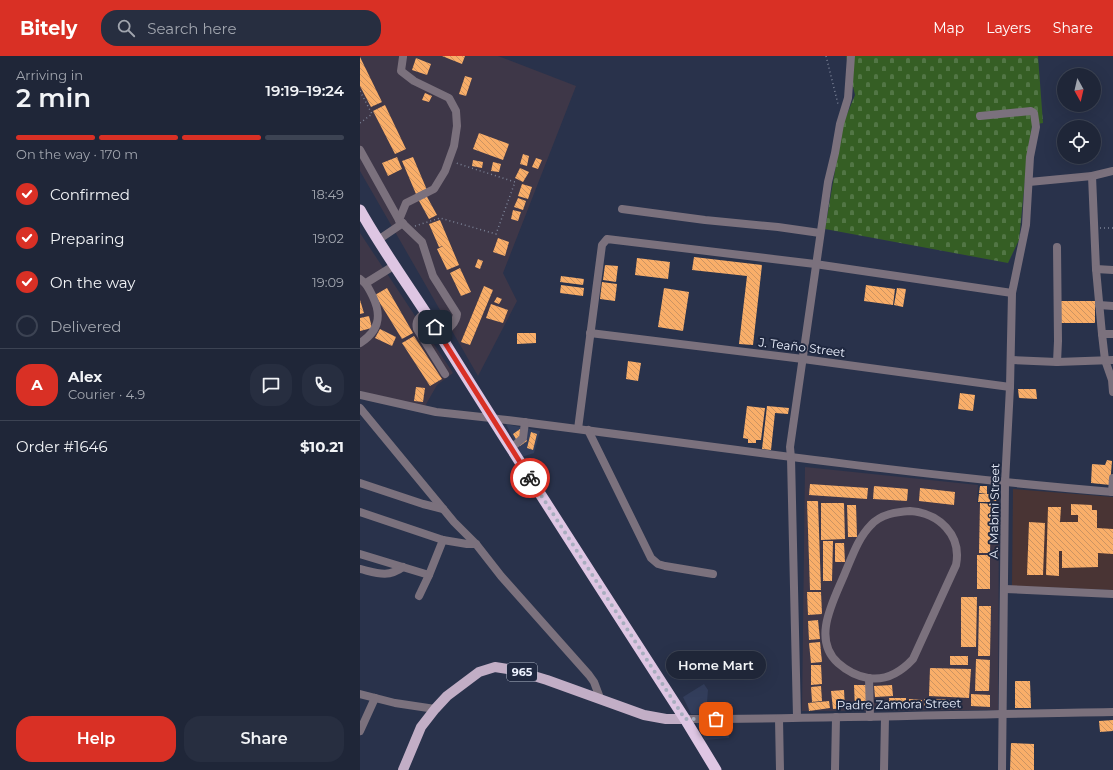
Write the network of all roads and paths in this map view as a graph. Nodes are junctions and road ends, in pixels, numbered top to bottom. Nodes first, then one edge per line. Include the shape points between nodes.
1 (826, 56) edge
2 (851, 56) edge
3 (403, 57) edge
4 (360, 91) edge
5 (980, 116) dead end
6 (840, 121) junction
7 (360, 123) edge
8 (360, 150) edge
9 (449, 160) junction
10 (1113, 171) edge
11 (1092, 176) junction
12 (1029, 182) junction
13 (360, 210) edge
14 (622, 210) dead end
15 (404, 224) junction
16 (1095, 227) junction
17 (1113, 228) edge
18 (820, 233) junction
19 (378, 240) junction
20 (1057, 247) dead end
21 (815, 264) junction
22 (395, 265) junction
23 (1096, 269) junction
24 (1113, 270) edge
25 (363, 281) edge
26 (1012, 293) junction
27 (1099, 305) junction
28 (1113, 306) edge
29 (425, 312) junction
30 (590, 334) junction
31 (1102, 334) junction
32 (1113, 334) edge
33 (440, 336) junction
34 (360, 343) edge
35 (802, 359) junction
36 (1011, 360) junction
37 (1109, 360) edge
38 (1057, 362) junction
39 (445, 374) dead end
40 (1010, 386) junction
41 (1113, 392) edge
42 (360, 395) edge
43 (360, 408) edge
44 (491, 418) junction
45 (525, 422) junction
46 (578, 429) junction
47 (588, 430) junction
48 (509, 446) junction
49 (792, 458) junction
50 (1113, 478) edge
51 (360, 483) edge
52 (1005, 483) junction
53 (1112, 492) edge
54 (443, 509) junction
55 (360, 512) edge
56 (443, 540) junction
57 (476, 544) junction
58 (360, 554) edge
59 (403, 567) junction
60 (360, 570) edge
61 (713, 574) dead end
62 (429, 575) junction
63 (1005, 589) junction
64 (1113, 594) edge
65 (419, 596) dead end
66 (869, 678) junction
67 (360, 694) edge
68 (375, 698) junction
69 (600, 698) junction
70 (435, 709) junction
71 (1113, 712) edge
72 (1003, 713) junction
73 (836, 717) junction
74 (870, 717) junction
75 (885, 717) junction
76 (797, 718) junction
77 (685, 719) junction
78 (779, 719) junction
79 (360, 731) edge
80 (403, 770) edge
81 (716, 770) edge
82 (780, 770) edge
83 (835, 770) edge
84 (884, 770) edge
85 (1002, 770) edge

1 - 6 path
2 - 6 street via 848,98
3 - 9 street via 401,71 414,81 449,98 456,111 457,126
4 - 7 path via 372,114
5 - 12 street, A. Mabini Street via 1031,111 1035,115 1036,127 1030,157
6 - 18 street
8 - 15 street
9 - 15 street via 434,189 406,203
9 - 15 path via 515,182 496,234 440,218
10 - 11 street
11 - 12 street
11 - 16 street
12 - 26 street, A. Mabini Street via 1026,225
13 - 19 highway
14 - 18 street
15 - 19 street
15 - 33 street via 422,242 433,276 457,314 454,322
16 - 17 path
16 - 23 street
18 - 21 street
19 - 22 highway
20 - 38 street
21 - 26 street
21 - 30 street via 607,239 602,245
21 - 35 street
22 - 25 street
22 - 29 highway
23 - 24 street
23 - 27 street
25 - 34 street via 378,307 378,319 375,329
26 - 36 street, A. Mabini Street
27 - 28 street
27 - 31 street
29 - 33 highway
29 - 39 street via 417,320 417,330
30 - 35 street, J. Teaño Street
30 - 46 street
31 - 32 street
31 - 37 street
33 - 44 highway
35 - 40 street, J. Teaño Street
35 - 49 street via 790,447
36 - 38 street
36 - 40 street, A. Mabini Street
37 - 38 street
37 - 41 street
40 - 52 street, A. Mabini Street
42 - 44 street via 436,412
43 - 54 street
44 - 45 street
44 - 48 highway
45 - 46 street
45 - 48 street via 523,438 519,443
46 - 47 street
47 - 49 street
47 - 61 street via 651,558 665,566
48 - 77 highway
49 - 52 street
49 - 76 street
50 - 53 street
51 - 54 street
52 - 53 street
52 - 63 street, A. Mabini Street
54 - 57 street
55 - 56 street
56 - 57 street
56 - 62 street
57 - 69 street via 589,675
58 - 59 street
59 - 60 street via 392,574
59 - 62 street
62 - 65 street
63 - 64 street
63 - 72 street, A. Mabini Street
66 - 66 street via 843,668 833,658 826,633 830,608 858,543 871,525 891,513 918,512 940,522 954,538 958,558 956,565 913,659 892,675 881,679
66 - 74 street
67 - 68 street
68 - 70 street
68 - 79 street
69 - 70 main road, 965 via 527,673 495,667 479,672 452,692
69 - 77 main road, 965 via 644,715
70 - 80 main road, 965 via 421,727
71 - 72 street, Padre Zamora Street
72 - 75 street, Padre Zamora Street
72 - 85 street, A. Mabini Street
73 - 74 street, Padre Zamora Street
73 - 76 street, Padre Zamora Street
73 - 83 street
74 - 75 street, Padre Zamora Street
75 - 84 street
76 - 78 street, Padre Zamora Street
77 - 78 street, Padre Zamora Street
77 - 81 highway
78 - 82 street

